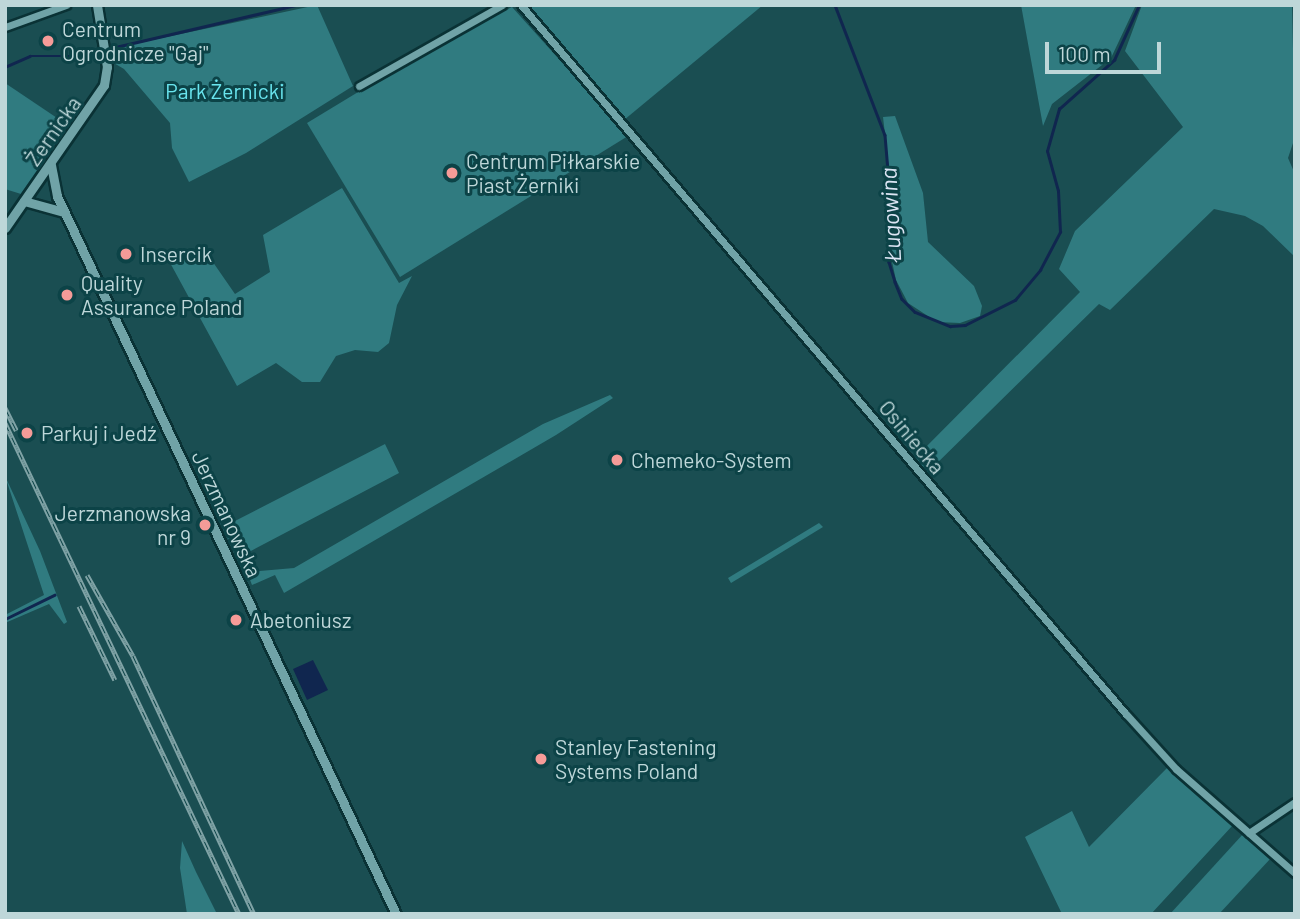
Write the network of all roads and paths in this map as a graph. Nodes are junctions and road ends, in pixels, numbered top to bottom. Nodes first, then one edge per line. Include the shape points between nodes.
1 (66, 5) edge
2 (97, 5) edge
3 (502, 5) edge
4 (521, 5) edge
5 (5, 27) edge
6 (359, 86) dead end
7 (51, 165) junction
8 (24, 201) junction
9 (65, 213) junction
10 (5, 228) edge
11 (1295, 802) edge
12 (1250, 833) junction
13 (1295, 873) edge
14 (396, 914) edge

1 - 5 street
2 - 7 street, Żernicka via 105,55 104,85
3 - 6 street
4 - 12 street, Osiniecka via 1126,714 1176,769
7 - 8 street, Żernicka
7 - 9 street, Jerzmanowska via 52,182
8 - 9 street
8 - 10 street, Żernicka
9 - 14 street, Jerzmanowska
11 - 12 street
12 - 13 street, Osiniecka

